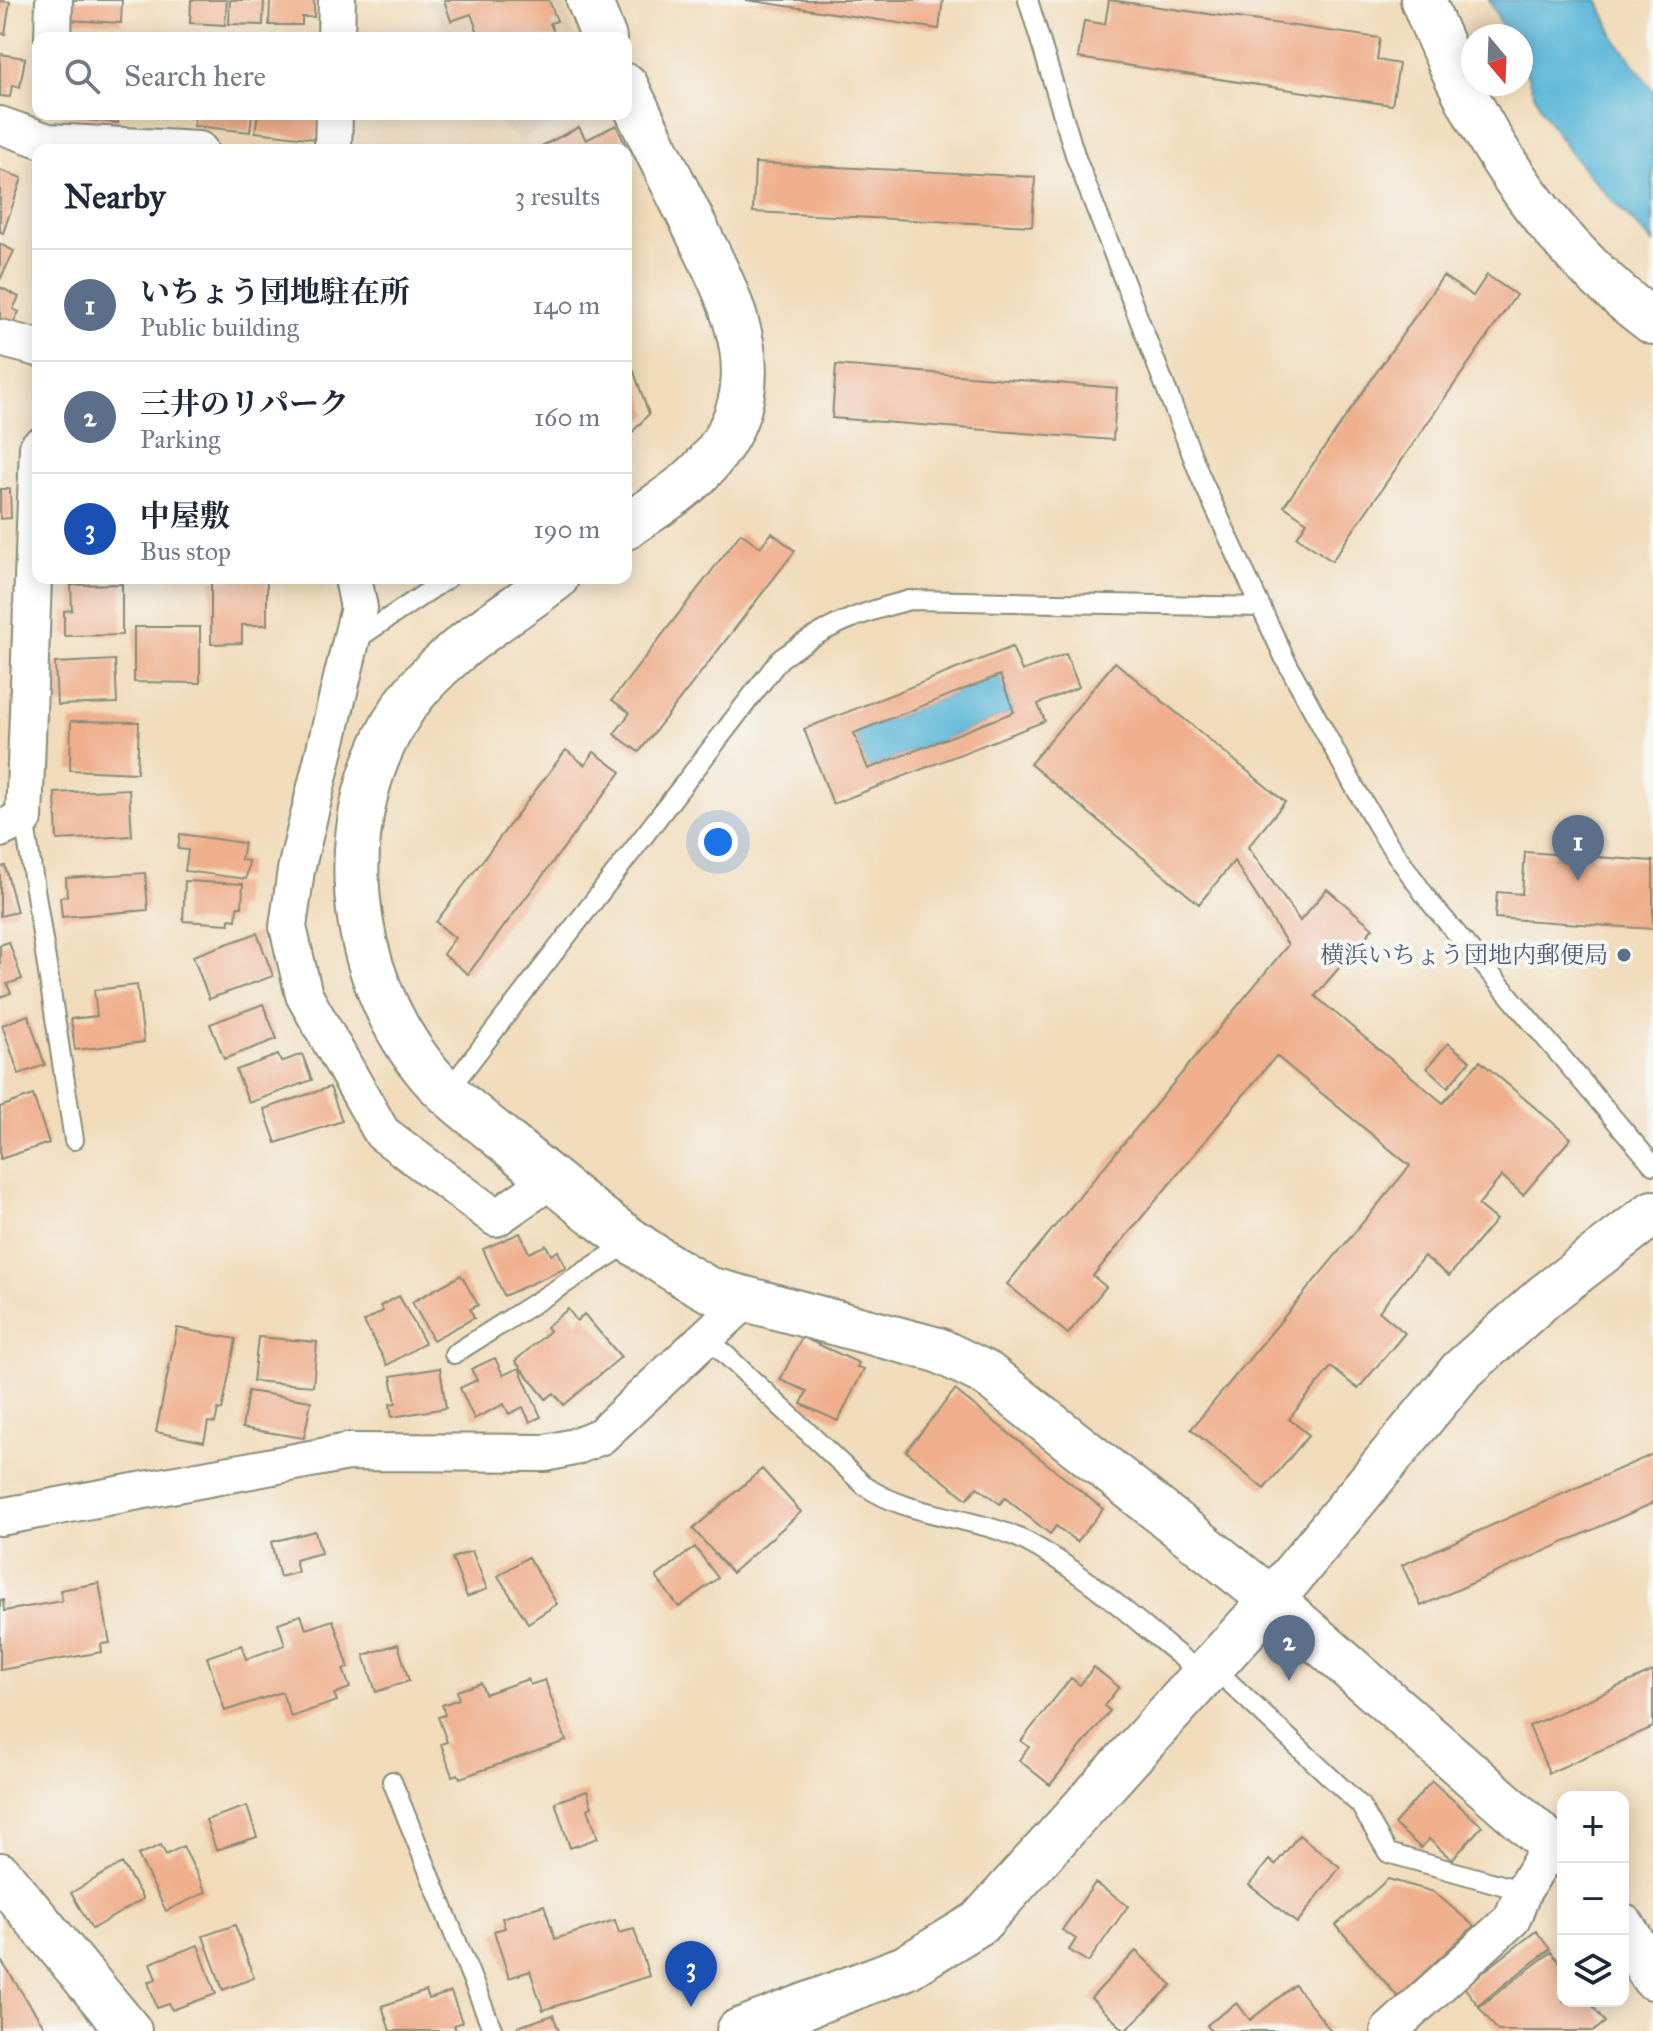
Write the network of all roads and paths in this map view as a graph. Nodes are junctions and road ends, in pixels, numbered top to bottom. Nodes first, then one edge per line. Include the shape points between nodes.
1 (54, 0) edge
2 (337, 0) edge
3 (589, 0) edge
4 (1028, 0) edge
5 (1423, 0) edge
6 (53, 32) edge
7 (336, 32) edge
8 (602, 32) edge
9 (632, 98) edge
10 (334, 120) edge
11 (0, 125) edge
12 (49, 135) edge
13 (139, 144) edge
14 (333, 144) edge
15 (1653, 322) edge
16 (0, 338) edge
17 (32, 346) edge
18 (632, 523) edge
19 (34, 584) edge
20 (354, 584) edge
21 (439, 584) edge
22 (548, 584) edge
23 (1261, 607) junction
24 (352, 643) junction
25 (12, 824) edge
26 (447, 1092) junction
27 (74, 1140) dead end
28 (1653, 1165) edge
29 (551, 1180) junction
30 (1653, 1213) edge
31 (634, 1241) junction
32 (749, 1297) junction
33 (708, 1338) junction
34 (454, 1354) dead end
35 (0, 1517) edge
36 (1272, 1600) junction
37 (1209, 1671) junction
38 (392, 1781) dead end
39 (1557, 1850) edge
40 (0, 1875) edge
41 (1523, 1891) junction
42 (1628, 1935) edge
43 (1653, 1977) edge
44 (765, 2027) edge
45 (129, 2031) edge
46 (493, 2031) edge
47 (1389, 2031) edge

1 - 6 street
2 - 7 street
3 - 8 street
4 - 23 lane via 1082,172 1201,478
5 - 15 street via 1497,155 1566,246
9 - 18 street via 727,293 744,350 744,379 735,418 709,461 693,479
10 - 14 street
11 - 12 street
12 - 13 street
16 - 17 street
19 - 25 street
20 - 24 street via 359,608
21 - 24 lane
22 - 26 street via 439,666 420,687 386,739 364,798 357,852 363,937 397,1025
23 - 26 lane via 910,600 818,631 780,659
23 - 28 lane via 1386,840 1429,901
24 - 29 street via 296,870 288,927 304,995 382,1133 496,1218
25 - 27 lane
26 - 29 street
29 - 31 street
30 - 36 street via 1545,1296 1461,1371
31 - 32 street via 708,1289
31 - 34 lane
32 - 33 street
32 - 36 street via 963,1360
33 - 35 street via 601,1436 574,1447 546,1453 348,1452
33 - 37 lane via 874,1493 1025,1541
36 - 37 street
36 - 39 street
37 - 41 lane via 1360,1805 1388,1853
37 - 44 street via 979,1923 905,1968
38 - 46 lane
39 - 41 street
40 - 45 street
41 - 47 street via 1512,1919
42 - 43 street

